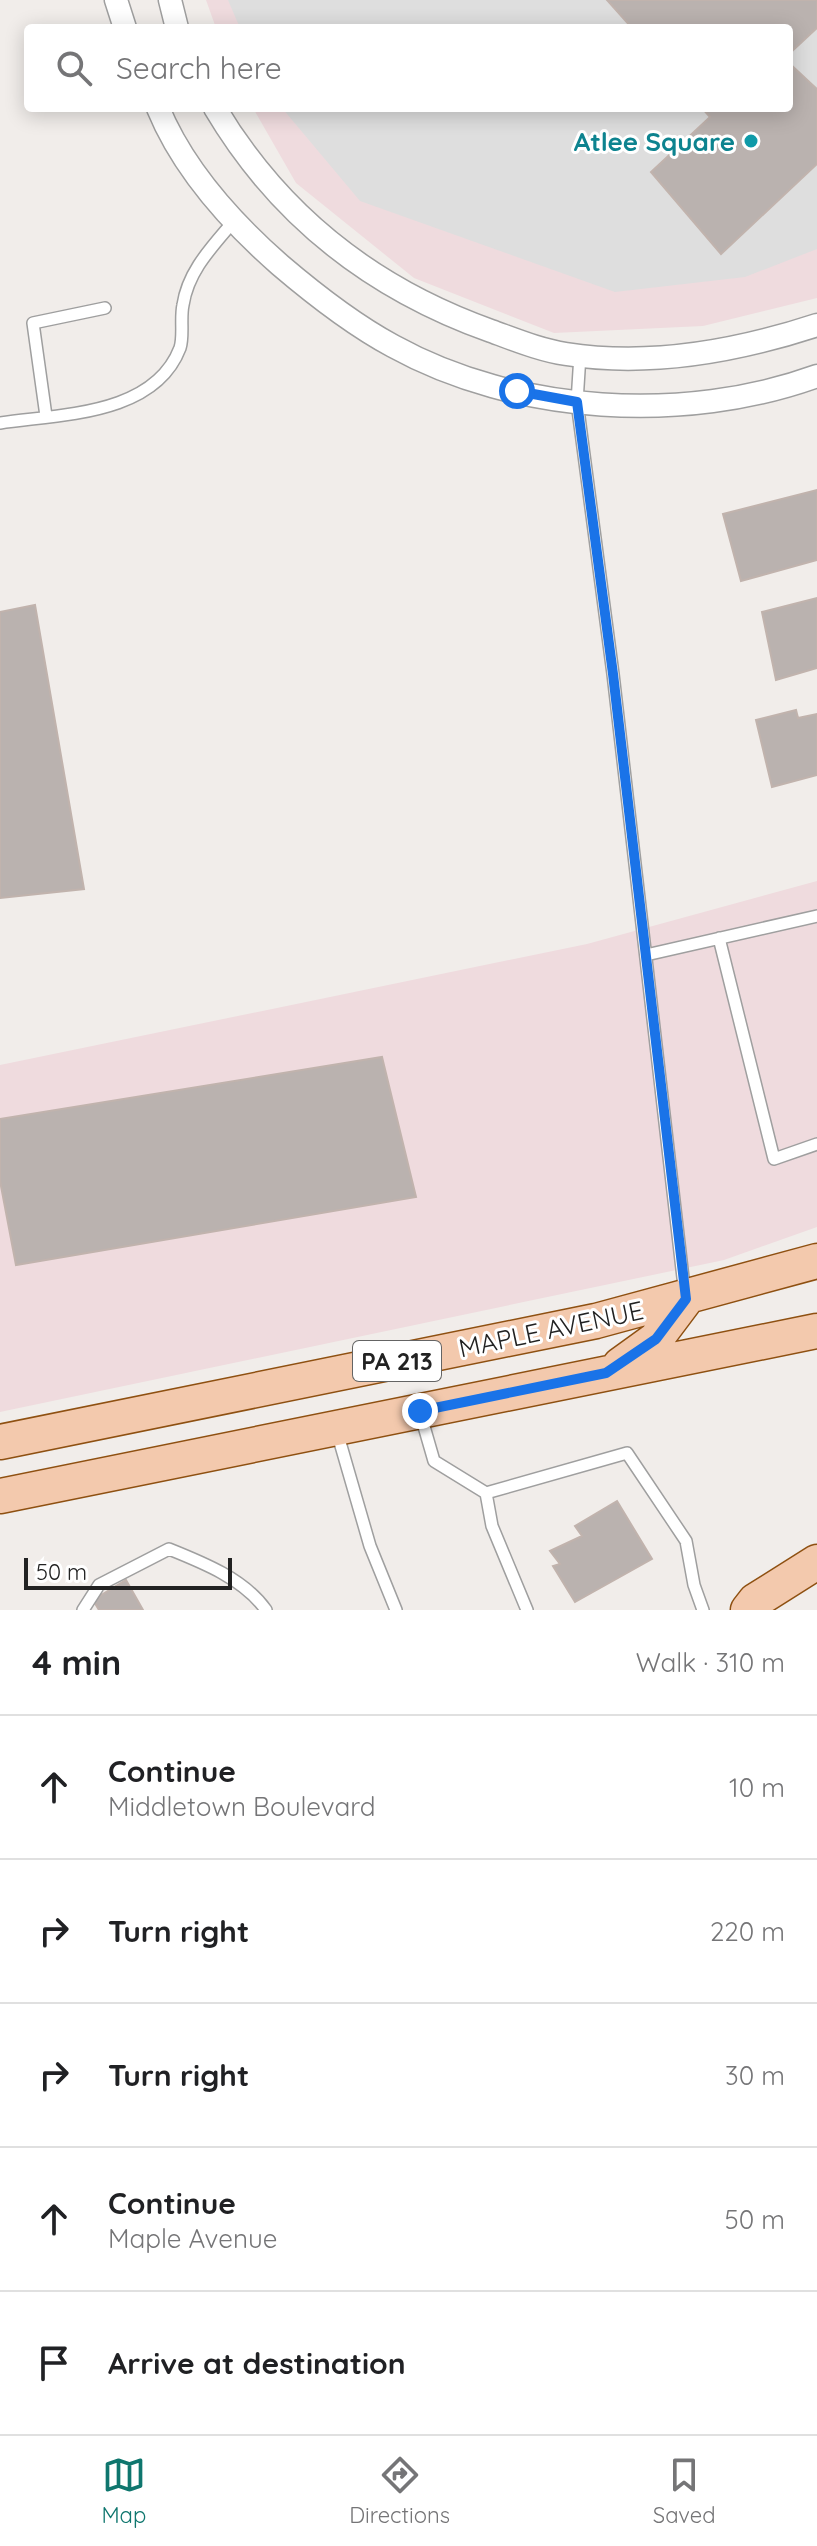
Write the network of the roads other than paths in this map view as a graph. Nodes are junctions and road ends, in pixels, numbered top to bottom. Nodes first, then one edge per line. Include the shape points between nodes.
1 (116, 0) edge
2 (170, 0) edge
3 (124, 24) edge
4 (176, 24) edge
5 (160, 112) edge
6 (218, 112) edge
7 (233, 222) junction
8 (105, 308) dead end
9 (817, 325) edge
10 (580, 355) junction
11 (817, 376) edge
12 (577, 402) junction
13 (46, 416) junction
14 (0, 423) edge
15 (817, 916) edge
16 (719, 938) junction
17 (646, 955) junction
18 (817, 1144) edge
19 (817, 1261) edge
20 (686, 1299) junction
21 (817, 1331) edge
22 (606, 1373) junction
23 (420, 1411) junction
24 (336, 1428) junction
25 (0, 1442) edge
26 (486, 1493) junction
27 (0, 1496) edge
28 (817, 1562) edge
29 (83, 1610) edge
30 (266, 1610) edge
31 (396, 1610) edge
32 (527, 1610) edge
33 (703, 1610) edge
34 (748, 1610) edge

1 - 3 street
2 - 4 street
5 - 7 street
6 - 10 street via 283,201 376,278 463,321 531,346
7 - 12 street via 330,305 392,346 472,378
7 - 13 lane via 193,272 183,304 180,348 151,388 108,406
8 - 13 lane via 33,323
9 - 10 street via 688,355
10 - 12 lane
11 - 12 street via 712,402
12 - 17 lane
13 - 14 lane
15 - 16 lane
16 - 17 lane
16 - 18 lane via 774,1159
17 - 20 lane
19 - 20 main road, MAPLE AVENUE / PA 213
20 - 22 main road via 656,1339
20 - 25 main road, MAPLE AVENUE / PA 213
21 - 22 main road, MAPLE AVENUE / PA 213
22 - 23 main road, MAPLE AVENUE / PA 213
23 - 24 main road, MAPLE AVENUE / PA 213
23 - 26 lane via 434,1461
24 - 27 main road, MAPLE AVENUE / PA 213
24 - 31 lane via 370,1546
26 - 32 lane via 492,1526
26 - 33 lane via 627,1453 686,1541
28 - 34 main road
29 - 30 lane via 99,1585 169,1549 213,1566

